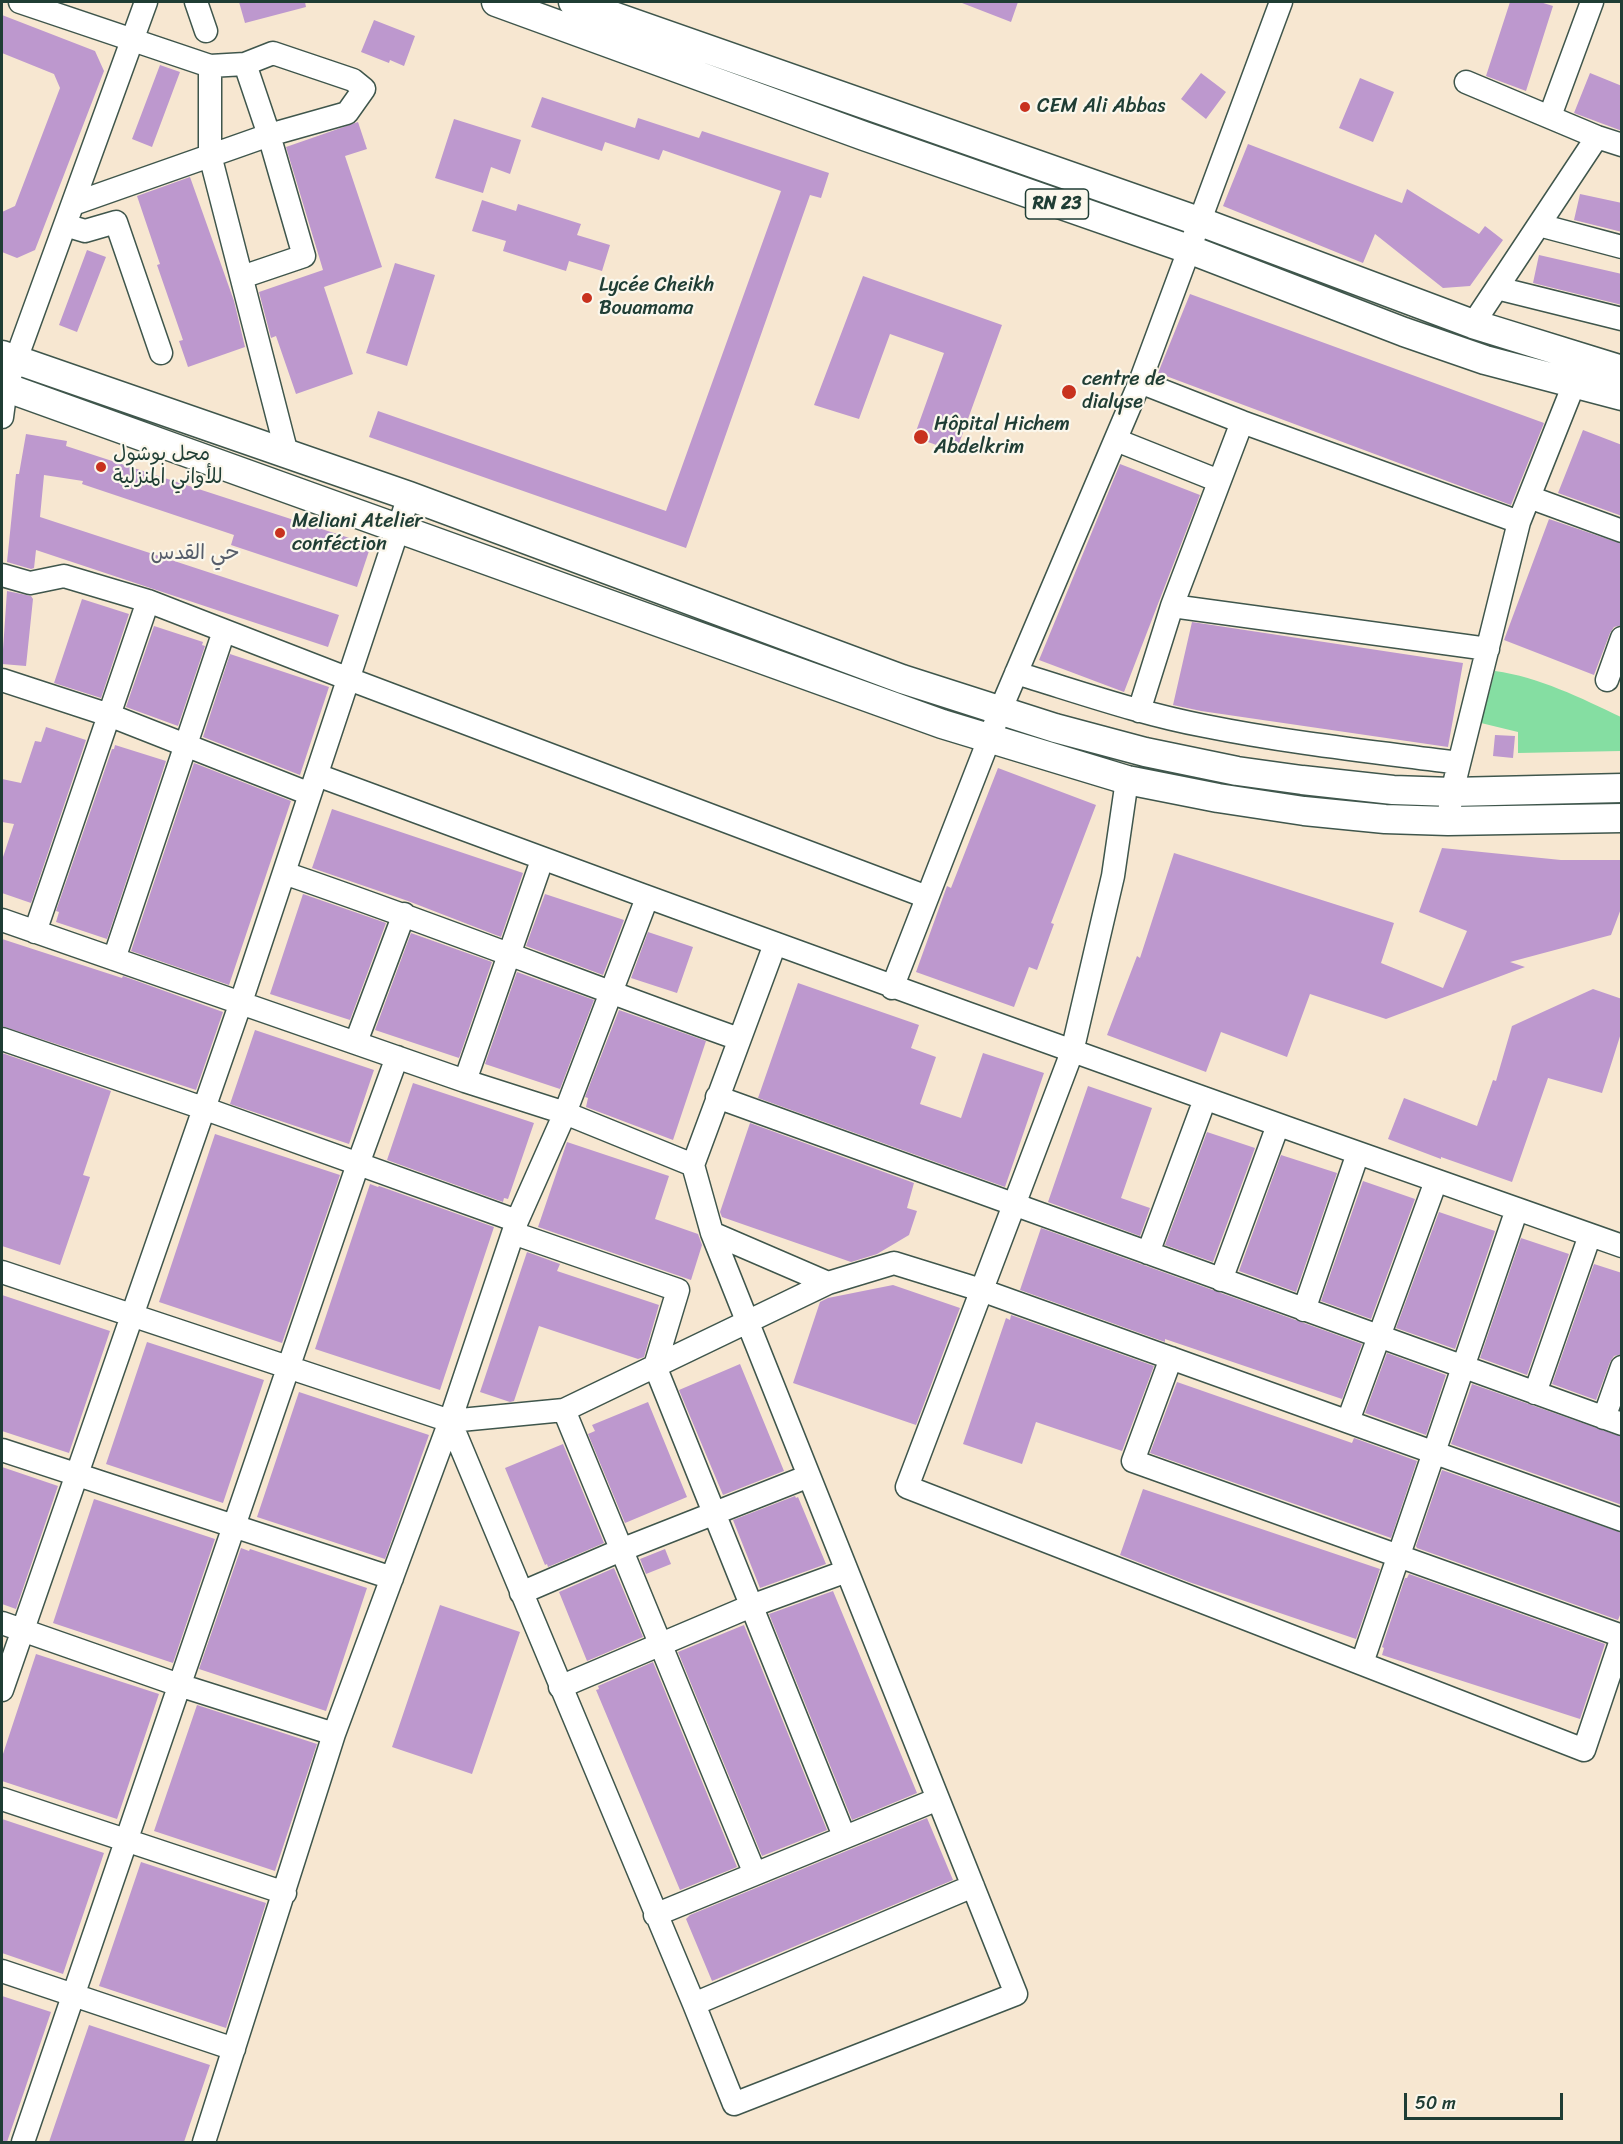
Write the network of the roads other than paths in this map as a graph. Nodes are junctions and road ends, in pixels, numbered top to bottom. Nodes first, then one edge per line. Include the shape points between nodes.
1 (20, 2) edge
2 (146, 2) edge
3 (196, 2) edge
4 (496, 2) edge
5 (573, 2) edge
6 (1281, 2) edge
7 (1592, 2) edge
8 (206, 30) dead end
9 (132, 40) junction
10 (245, 64) junction
11 (210, 66) junction
12 (1466, 82) dead end
13 (1550, 116) junction
14 (269, 135) junction
15 (1597, 137) junction
16 (1622, 145) edge
17 (210, 155) junction
18 (69, 214) junction
19 (1201, 222) junction
20 (1539, 225) junction
21 (1622, 247) edge
22 (1191, 250) junction
23 (242, 277) junction
24 (1497, 288) junction
25 (1622, 319) edge
26 (1473, 324) junction
27 (161, 353) dead end
28 (9, 357) edge
29 (1622, 370) edge
30 (1140, 382) junction
31 (1574, 384) junction
32 (4, 387) edge
33 (1622, 396) edge
34 (2, 417) edge
35 (1242, 422) junction
36 (1116, 440) junction
37 (287, 454) junction
38 (1219, 481) junction
39 (410, 496) junction
40 (1529, 496) junction
41 (1519, 522) junction
42 (399, 529) junction
43 (1622, 531) edge
44 (2, 575) edge
45 (148, 601) junction
46 (1172, 606) junction
47 (224, 632) junction
48 (1622, 638) edge
49 (1488, 649) junction
50 (1016, 673) junction
51 (349, 679) junction
52 (2, 680) edge
53 (1607, 680) dead end
54 (1000, 711) junction
55 (1139, 711) junction
56 (109, 715) junction
57 (989, 739) junction
58 (187, 745) junction
59 (1459, 763) junction
60 (1127, 780) junction
61 (314, 785) junction
62 (1622, 788) edge
63 (1452, 792) junction
64 (1622, 818) edge
65 (1448, 821) junction
66 (542, 860) junction
67 (284, 873) junction
68 (927, 897) junction
69 (647, 898) junction
70 (404, 914) junction
71 (2, 920) edge
72 (35, 932) junction
73 (775, 945) junction
74 (508, 953) junction
75 (114, 959) junction
76 (892, 987) junction
77 (611, 994) junction
78 (241, 1002) junction
79 (739, 1039) junction
80 (2, 1040) edge
81 (356, 1042) junction
82 (1072, 1052) junction
83 (397, 1057) junction
84 (465, 1081) junction
85 (717, 1097) junction
86 (1205, 1099) junction
87 (203, 1108) junction
88 (565, 1113) junction
89 (1278, 1125) junction
90 (1358, 1153) junction
91 (358, 1164) junction
92 (693, 1165) junction
93 (1436, 1181) junction
94 (1014, 1206) junction
95 (1517, 1209) junction
96 (515, 1227) junction
97 (712, 1233) junction
98 (1590, 1235) junction
99 (1622, 1246) edge
100 (1148, 1253) junction
101 (2, 1272) edge
102 (1221, 1280) junction
103 (828, 1282) junction
104 (981, 1290) junction
105 (1304, 1310) junction
106 (130, 1316) junction
107 (747, 1321) junction
108 (1378, 1336) junction
109 (1171, 1358) junction
110 (655, 1366) junction
111 (1462, 1366) junction
112 (1622, 1367) edge
113 (288, 1368) junction
114 (1535, 1393) junction
115 (564, 1410) junction
116 (450, 1421) junction
117 (1348, 1421) junction
118 (1613, 1421) edge
119 (2, 1450) edge
120 (1433, 1452) junction
121 (75, 1475) junction
122 (809, 1476) junction
123 (714, 1514) junction
124 (1622, 1520) edge
125 (234, 1527) junction
126 (621, 1550) junction
127 (1398, 1556) junction
128 (847, 1571) junction
129 (392, 1578) junction
130 (521, 1593) junction
131 (752, 1606) junction
132 (12, 1626) edge
133 (1622, 1637) edge
134 (660, 1644) junction
135 (1362, 1663) junction
136 (179, 1685) junction
137 (560, 1686) junction
138 (2, 1690) edge
139 (334, 1734) junction
140 (2, 1799) edge
141 (938, 1799) junction
142 (844, 1836) junction
143 (126, 1841) junction
144 (755, 1874) junction
145 (973, 1886) junction
146 (285, 1893) junction
147 (656, 1915) junction
148 (2, 1971) edge
149 (73, 1996) junction
150 (694, 2004) junction
151 (234, 2049) junction
152 (23, 2142) edge
153 (204, 2142) edge

1 - 9 street
2 - 9 street
3 - 8 street
4 - 22 main road, RN 23
5 - 19 main road, RN 23
6 - 19 street
7 - 13 street
9 - 11 street
9 - 18 street
10 - 11 street
10 - 14 street
10 - 14 street via 273,53 353,80 364,89 347,113
11 - 17 street
12 - 13 street
13 - 15 street
14 - 17 street
14 - 23 street via 304,256
15 - 16 street
15 - 20 street
17 - 18 street
17 - 23 street
18 - 27 street via 85,231 116,222
18 - 28 street
19 - 22 street
19 - 26 main road, RN 23
20 - 21 street
20 - 24 street
22 - 30 street
22 - 31 main road, RN 23 via 1404,332 1485,360
23 - 37 street
24 - 25 street
24 - 26 street
26 - 29 main road, RN 23
28 - 32 street
28 - 37 main road
30 - 35 street
30 - 36 street
31 - 33 main road, RN 23
31 - 40 street
32 - 34 street
32 - 42 main road
35 - 38 street
35 - 41 street
36 - 38 street
36 - 50 street
37 - 39 main road
38 - 46 street
39 - 42 street
39 - 54 main road via 902,680
40 - 41 street
40 - 43 street
41 - 49 street
42 - 51 street
42 - 57 main road
44 - 45 street via 30,583 64,576
45 - 47 street
45 - 56 street
46 - 49 street
46 - 55 street
47 - 51 street
47 - 58 street
48 - 53 street
49 - 59 street
50 - 54 street
50 - 55 street
51 - 61 street
51 - 68 street
52 - 56 street
54 - 57 street
54 - 63 main road via 1145,752 1237,771
55 - 59 street via 1277,738
56 - 58 street
56 - 72 street
57 - 60 main road
57 - 68 street
58 - 61 street
58 - 75 street
59 - 63 street
60 - 65 main road via 1304,811
60 - 82 street via 1113,876
61 - 66 street
61 - 67 street
62 - 63 main road
63 - 65 street
64 - 65 main road
66 - 69 street
66 - 74 street
67 - 70 street
67 - 78 street
68 - 76 street
69 - 73 street
69 - 77 street
70 - 74 street
70 - 81 street
71 - 72 street
72 - 75 street
73 - 76 street
73 - 79 street
74 - 77 street
74 - 84 street
75 - 78 street
76 - 82 street
77 - 79 street
77 - 88 street
78 - 81 street
78 - 87 street
79 - 85 street
80 - 87 street
81 - 83 street
82 - 86 street
82 - 94 street
83 - 84 street
83 - 91 street
84 - 88 street
85 - 92 street
85 - 94 street
86 - 89 street
86 - 100 street
87 - 91 street
87 - 106 street
88 - 92 street
88 - 96 street
89 - 90 street
89 - 102 street
90 - 93 street
90 - 105 street
91 - 96 street
91 - 113 street
92 - 97 street
93 - 95 street
93 - 108 street
94 - 100 street
94 - 104 street
95 - 98 street
95 - 111 street
96 - 110 street via 678,1290
96 - 116 street
97 - 103 street
97 - 107 street
98 - 99 street
98 - 114 street
100 - 102 street
101 - 106 street
102 - 105 street
103 - 104 street via 894,1263
103 - 107 street
104 - 109 street
104 - 135 street via 907,1487
105 - 108 street
106 - 113 street
106 - 121 street
107 - 110 street
107 - 122 street
108 - 111 street
108 - 117 street
109 - 117 street
109 - 127 street via 1133,1461
110 - 115 street
110 - 123 street
111 - 114 street
111 - 120 street
112 - 118 street
113 - 116 street
113 - 125 street
114 - 118 street
115 - 116 street
115 - 126 street
116 - 129 street
116 - 130 street
117 - 120 street
119 - 121 street
120 - 124 street
120 - 127 street
121 - 125 street
121 - 132 street
122 - 123 street
122 - 128 street
123 - 126 street
123 - 131 street
125 - 129 street
125 - 136 street
126 - 130 street
126 - 134 street
127 - 133 street
127 - 135 street
128 - 131 street
128 - 141 street
129 - 139 street
130 - 137 street
131 - 134 street
131 - 142 street
132 - 136 street
132 - 138 street
133 - 135 street via 1584,1750
134 - 137 street
134 - 144 street
136 - 139 street
136 - 143 street
137 - 147 street
139 - 146 street
140 - 143 street
141 - 142 street
141 - 145 street
142 - 144 street
143 - 146 street
143 - 149 street
144 - 147 street
145 - 150 street
145 - 150 street via 1016,1994 734,2104
146 - 151 street
147 - 150 street
148 - 149 street
149 - 151 street
149 - 152 street
151 - 153 street

